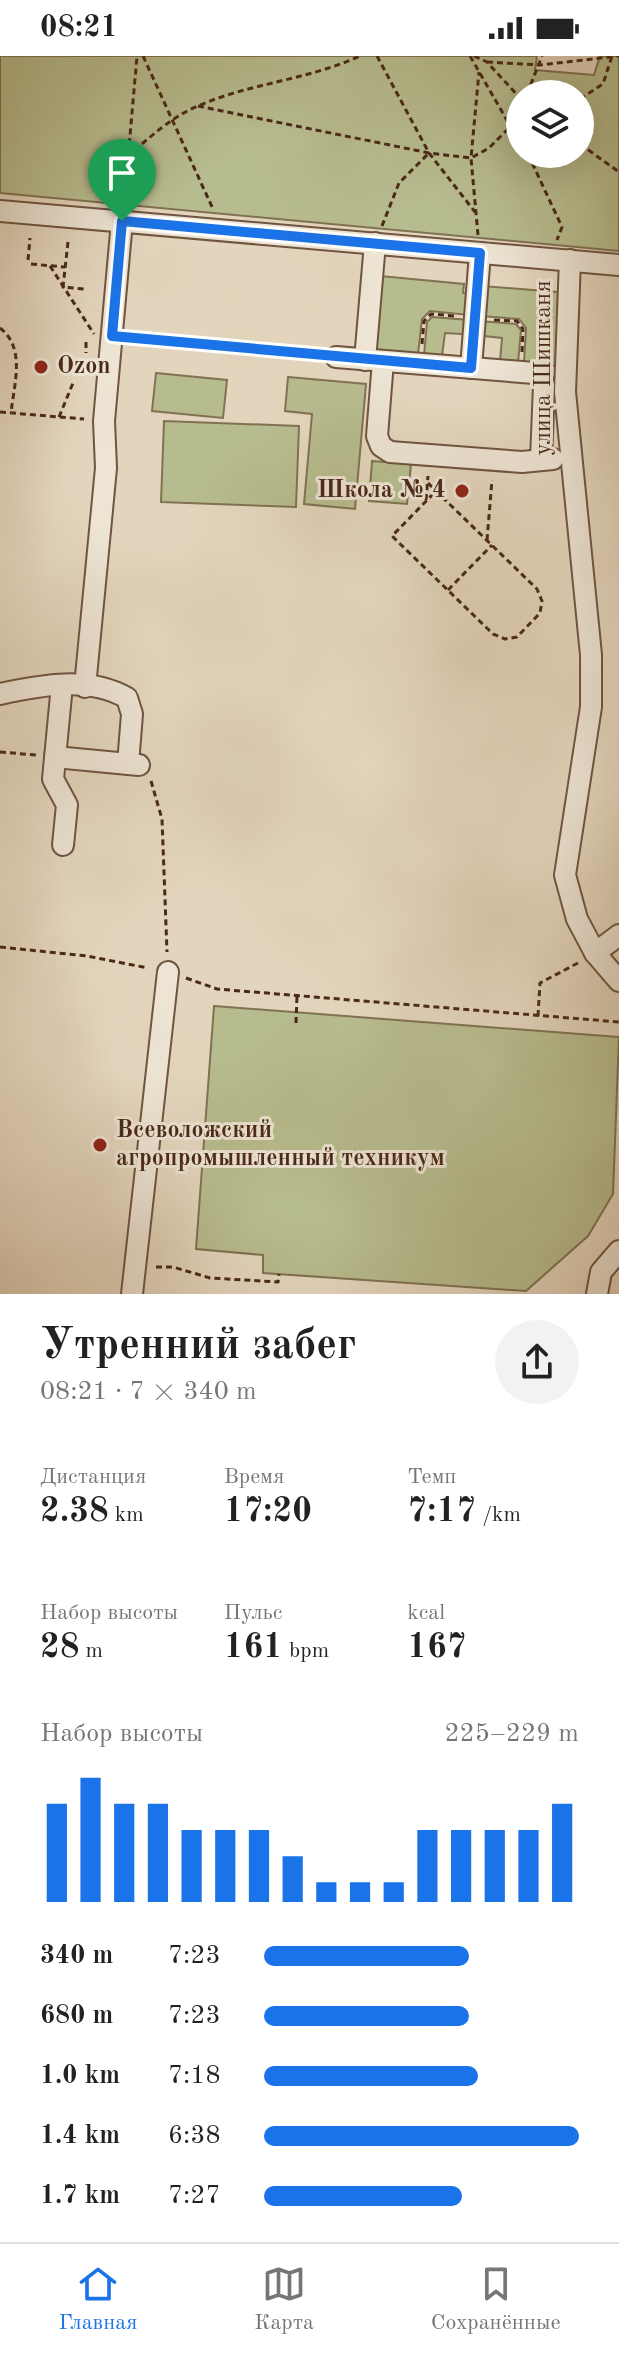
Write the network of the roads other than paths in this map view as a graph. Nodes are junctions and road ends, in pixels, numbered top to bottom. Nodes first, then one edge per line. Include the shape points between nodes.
1 (0, 211) edge
2 (122, 221) junction
3 (375, 243) junction
4 (480, 253) junction
5 (561, 256) junction
6 (619, 265) edge
7 (336, 357) road end
8 (374, 360) junction
9 (471, 368) junction
10 (569, 458) junction
11 (541, 460) junction
12 (62, 685) junction
13 (85, 687) junction
14 (0, 694) edge
15 (55, 757) junction
16 (63, 845) dead end
17 (619, 935) edge
18 (595, 953) junction
19 (168, 972) road end
20 (619, 981) edge
21 (619, 1251) edge
22 (132, 1294) edge
23 (597, 1294) edge

1 - 2 street, улица Шишканя
2 - 3 street, улица Шишканя
2 - 13 street via 102,335 106,468
3 - 4 street, улица Шишканя
3 - 8 street
4 - 5 street, улица Шишканя
4 - 9 street
5 - 6 street
5 - 10 street, улица Шишканя
7 - 8 street
8 - 9 street
8 - 11 street via 377,436 390,452
9 - 11 street via 541,377
10 - 11 street
10 - 18 street, улица Шишканя via 591,655 591,707 565,875 577,919
12 - 13 street
12 - 14 street
12 - 15 street
13 - 15 street via 111,689 127,698 133,764
15 - 16 street via 53,779 67,805
17 - 18 street
18 - 20 street, улица Шишканя
19 - 22 street
21 - 23 street via 601,1272

